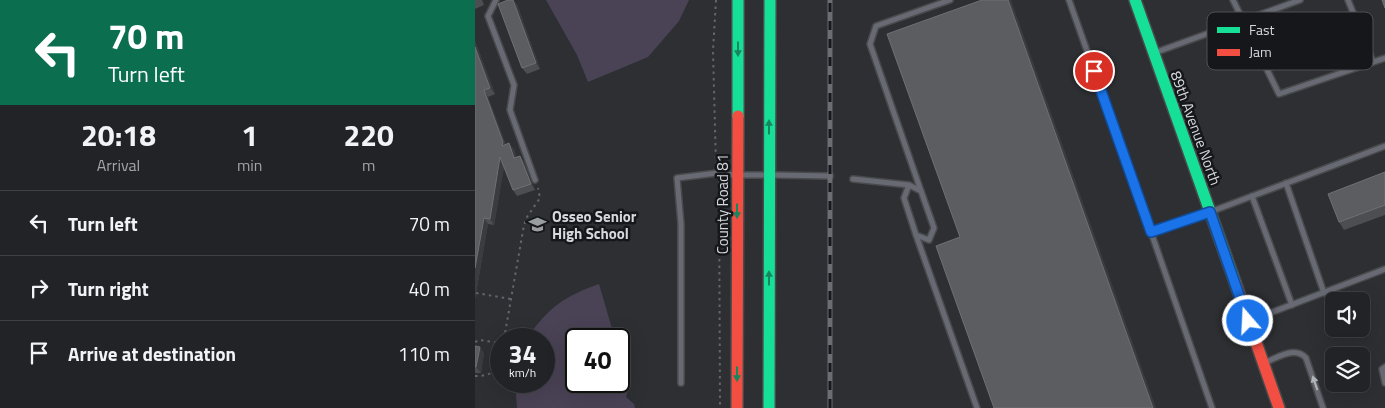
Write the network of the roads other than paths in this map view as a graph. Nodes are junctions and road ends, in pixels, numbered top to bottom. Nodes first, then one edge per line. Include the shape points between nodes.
1 (496, 0) edge
2 (738, 0) edge
3 (769, 0) edge
4 (950, 0) edge
5 (1069, 0) edge
6 (1135, 0) edge
7 (1233, 0) edge
8 (1300, 0) edge
9 (1348, 0) edge
10 (1239, 12) edge
11 (1267, 12) edge
12 (1353, 12) edge
13 (1207, 34) edge
14 (1154, 53) junction
15 (1385, 58) edge
16 (1373, 62) edge
17 (1267, 70) edge
18 (1350, 70) edge
19 (1385, 146) edge
20 (737, 175) junction
21 (769, 176) junction
22 (830, 176) dead end
23 (853, 179) dead end
24 (535, 180) road end
25 (1286, 183) junction
26 (909, 185) junction
27 (921, 191) junction
28 (1252, 196) junction
29 (1210, 212) junction
30 (1151, 232) junction
31 (916, 235) junction
32 (1385, 269) edge
33 (1324, 293) junction
34 (1292, 305) junction
35 (1248, 321) junction
36 (1264, 363) junction
37 (1385, 367) edge
38 (681, 383) dead end
39 (1385, 383) edge
40 (737, 408) edge
41 (769, 408) edge
42 (977, 408) edge
43 (1212, 408) edge
44 (1279, 408) edge
45 (1323, 408) edge

1 - 24 lane via 487,16 514,86 510,110
2 -> 20 main road, County Road 81
21 -> 3 main road
4 - 27 lane via 876,26 870,44
5 - 30 lane
6 - 14 main road, 89th Avenue North
7 - 10 lane
8 - 11 lane
9 - 12 lane
13 - 14 lane
14 - 29 main road, 89th Avenue North
15 - 16 lane
17 - 18 lane via 1279,94
19 - 25 lane
20 - 21 lane
20 - 38 lane via 717,173 677,178 681,224
20 -> 40 main road, County Road 81
21 - 22 lane
41 -> 21 main road
23 - 26 lane
25 - 28 lane
25 - 33 lane
26 - 27 lane
26 - 31 lane via 904,198
27 - 31 lane via 934,228 929,240
28 - 29 lane
28 - 34 lane
29 - 30 lane
29 - 35 main road, 89th Avenue North
30 - 43 lane
31 - 42 lane
32 - 33 lane
33 - 34 lane
34 - 35 lane
35 - 36 main road, 89th Avenue North
36 - 44 main road, 89th Avenue North
45 -> 36 lane via 1302,354 1289,353
37 - 39 lane via 1382,369

